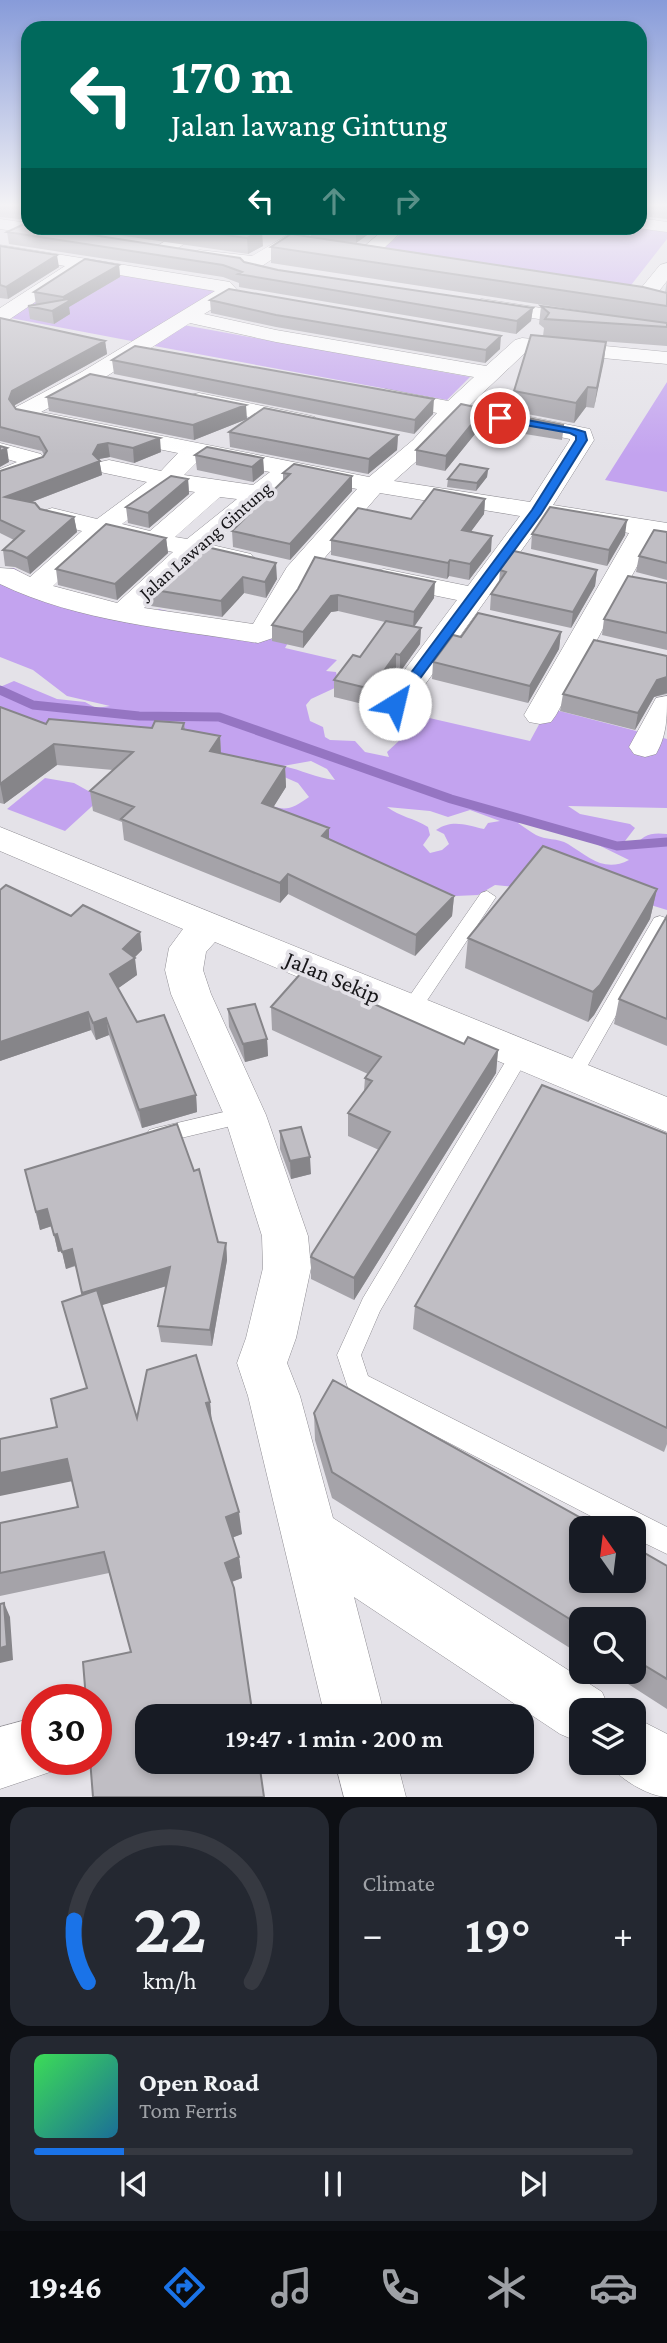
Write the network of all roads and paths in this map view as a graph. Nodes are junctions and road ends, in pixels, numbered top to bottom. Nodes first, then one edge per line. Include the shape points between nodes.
1 (48, 287) edge
2 (220, 287) edge
3 (230, 287) edge
4 (647, 287) edge
5 (253, 298) edge
6 (466, 303) edge
7 (667, 303) edge
8 (184, 316) junction
9 (0, 320) edge
10 (297, 323) edge
11 (539, 325) edge
12 (26, 328) edge
13 (667, 332) edge
14 (276, 336) junction
15 (495, 340) edge
16 (397, 341) edge
17 (105, 344) edge
18 (522, 344) junction
19 (131, 350) junction
20 (381, 355) junction
21 (170, 357) edge
22 (667, 358) edge
23 (493, 374) junction
24 (89, 378) junction
25 (115, 383) edge
26 (214, 384) edge
27 (362, 391) edge
28 (318, 403) edge
29 (453, 410) junction
30 (299, 420) junction
31 (161, 422) edge
32 (326, 426) edge
33 (140, 438) junction
34 (394, 439) edge
35 (421, 445) junction
36 (269, 447) junction
37 (0, 450) edge
38 (195, 450) junction
39 (108, 467) dead end
40 (289, 468) junction
41 (0, 478) edge
42 (166, 480) junction
43 (374, 485) junction
44 (215, 489) junction
45 (258, 494) junction
46 (537, 511) junction
47 (52, 516) edge
48 (102, 527) junction
49 (656, 529) edge
50 (154, 541) junction
51 (192, 549) junction
52 (324, 568) junction
53 (4, 575) dead end
54 (33, 589) junction
55 (473, 610) junction
56 (122, 613) junction
57 (395, 704) dead end
58 (667, 705) edge
59 (540, 715) dead end
60 (645, 747) dead end
61 (0, 838) edge
62 (487, 897) dead end
63 (660, 922) edge
64 (209, 925) junction
65 (411, 1009) junction
66 (520, 1054) junction
67 (572, 1076) junction
68 (245, 1115) junction
69 (667, 1115) edge
70 (142, 1139) edge
71 (310, 1535) junction
72 (667, 1541) edge
73 (352, 1704) edge
74 (569, 1705) edge
75 (21, 1752) edge
76 (646, 1756) edge
77 (0, 1758) edge
78 (667, 1769) edge
79 (369, 1774) edge
80 (375, 1797) edge

1 - 9 street
2 - 8 street, Jalan Lawang Gintung
3 - 5 street
4 - 7 street via 637,296
6 - 13 street
8 - 14 street
8 - 19 street, Jalan Lawang Gintung
9 - 12 street
10 - 14 street
11 - 18 street, Jalan Lawang Gintung
14 - 20 street
15 - 18 street
16 - 20 street
17 - 19 street
18 - 22 street
18 - 23 street, Jalan Lawang Gintung
19 - 21 street
19 - 24 street, Jalan Lawang Gintung
20 - 23 street
23 - 29 street, Jalan Lawang Gintung
24 - 25 street
24 - 33 street, Jalan Lawang Gintung via 24,414
26 - 30 street via 185,401
27 - 29 street
28 - 30 street
29 - 35 street, Jalan Lawang Gintung
29 - 46 street via 582,435
30 - 32 street
30 - 36 street
31 - 33 street
33 - 38 street, Jalan Lawang Gintung
34 - 35 street
35 - 43 street, Jalan Lawang Gintung
36 - 38 street, Jalan Lawang Gintung
36 - 40 street, Jalan Lawang Gintung
37 - 41 street via 32,459 35,464
38 - 42 street
39 - 42 street
40 - 43 street, Jalan Lawang Gintung
40 - 45 street, Jalan Lawang Gintung
42 - 44 street
42 - 48 street
43 - 46 street, Jalan Lawang Gintung
43 - 52 street, Jalan Lawang Gintung
44 - 45 street
44 - 50 street
45 - 51 street, Jalan Lawang Gintung
46 - 49 street, Jalan Lawang Gintung
46 - 55 street via 517,558
47 - 48 street
48 - 50 street
48 - 54 street
49 - 59 street, Jalan Lawang Gintung via 616,579
50 - 51 street
51 - 52 street
51 - 56 street, Jalan Lawang Gintung
52 - 55 street
52 - 56 street, Jalan Lawang Gintung via 258,634
53 - 54 street, Jalan Lawang Gintung
54 - 56 street, Jalan Lawang Gintung
55 - 57 street
58 - 60 street
61 - 64 street, Jalan Sekip
62 - 65 lane
63 - 67 lane
64 - 65 street, Jalan Sekip
64 - 68 street via 188,948 184,970
65 - 66 street, Jalan Sekip
66 - 67 street, Jalan Sekip
66 - 72 lane via 371,1305 349,1355 358,1383
67 - 69 street, Jalan Sekip
68 - 70 lane
68 - 71 street via 285,1236 287,1268 262,1363
71 - 73 street
71 - 74 street
75 - 77 street
76 - 78 street
79 - 80 street

